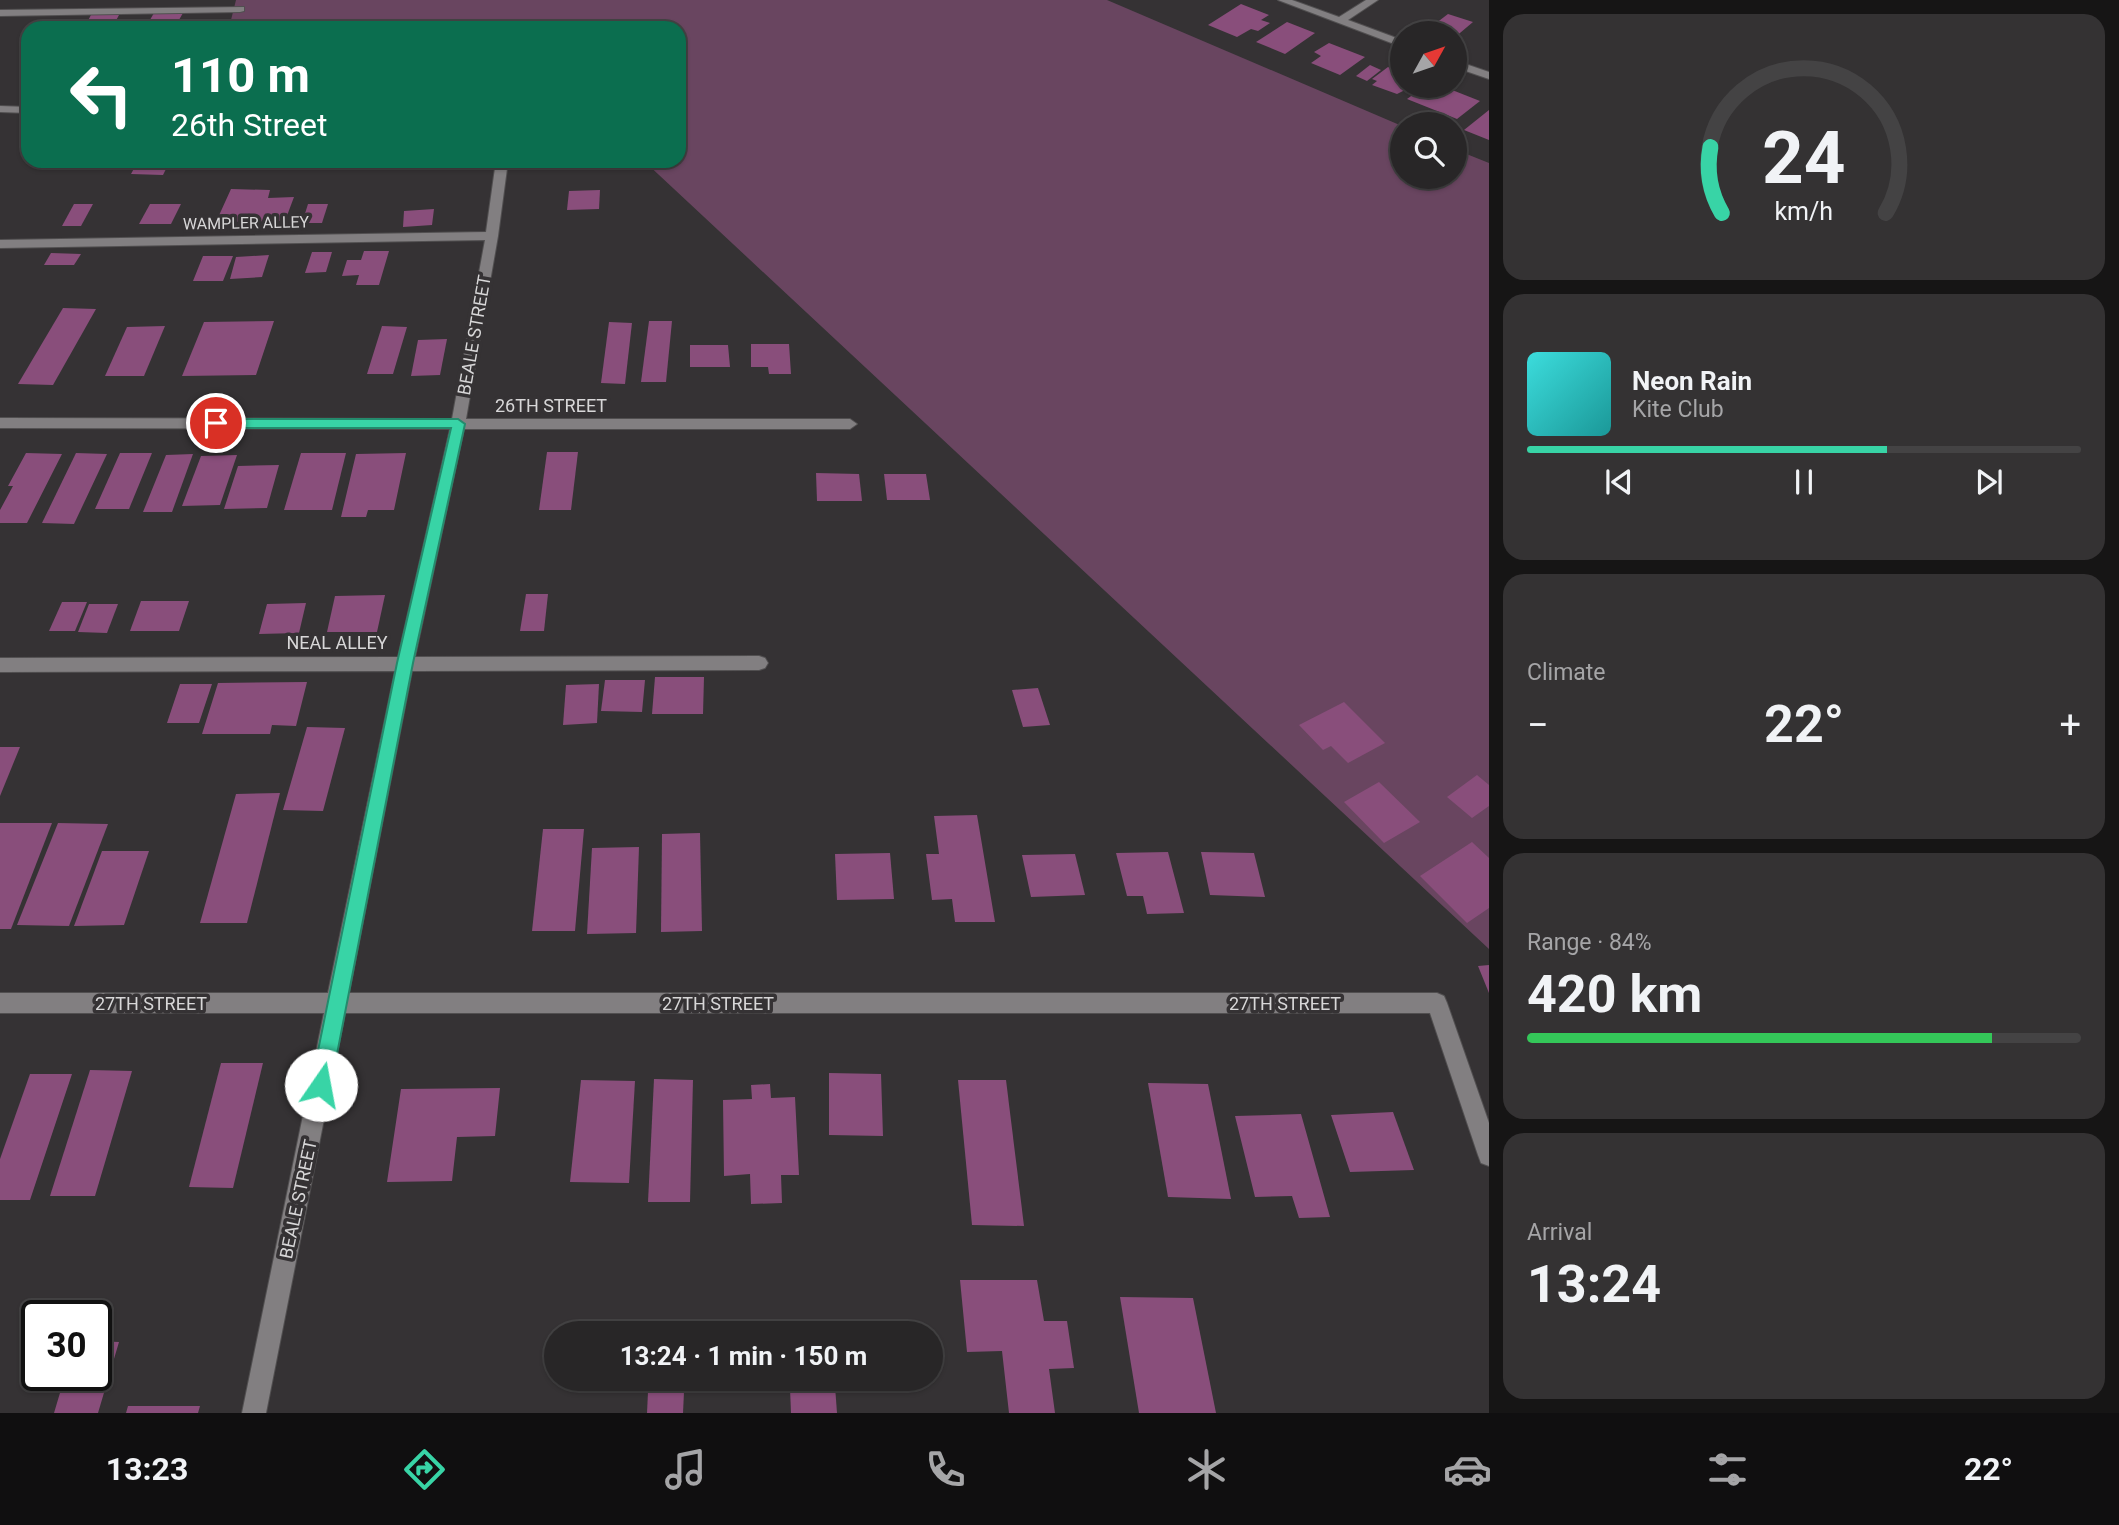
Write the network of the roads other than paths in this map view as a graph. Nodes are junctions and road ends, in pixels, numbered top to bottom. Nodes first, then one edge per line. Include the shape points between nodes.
1 (15, 0) edge
2 (1283, 0) edge
3 (1373, 0) edge
4 (240, 9) dead end
5 (2, 16) edge
6 (1340, 21) junction
7 (1390, 40) edge
8 (1467, 68) edge
9 (1489, 76) edge
10 (0, 109) edge
11 (21, 110) edge
12 (501, 168) edge
13 (492, 236) junction
14 (0, 244) edge
15 (0, 423) edge
16 (458, 424) junction
17 (850, 424) dead end
18 (405, 663) junction
19 (759, 663) dead end
20 (0, 666) edge
21 (0, 1003) edge
22 (338, 1003) junction
23 (1489, 1155) edge
24 (254, 1413) edge

1 - 5 street
2 - 6 street
3 - 6 street
4 - 5 street
6 - 7 street
8 - 9 street
10 - 11 street
12 - 13 street, BEALE STREET
13 - 14 street, WAMPLER ALLEY
13 - 16 street, BEALE STREET
15 - 16 street, 26TH STREET
16 - 17 street, 26TH STREET
16 - 18 street, BEALE STREET
18 - 19 street, NEAL ALLEY
18 - 20 street, NEAL ALLEY
18 - 22 street, BEALE STREET
21 - 22 street, 27TH STREET
22 - 23 street, 27TH STREET via 1437,1003
22 - 24 street, BEALE STREET

